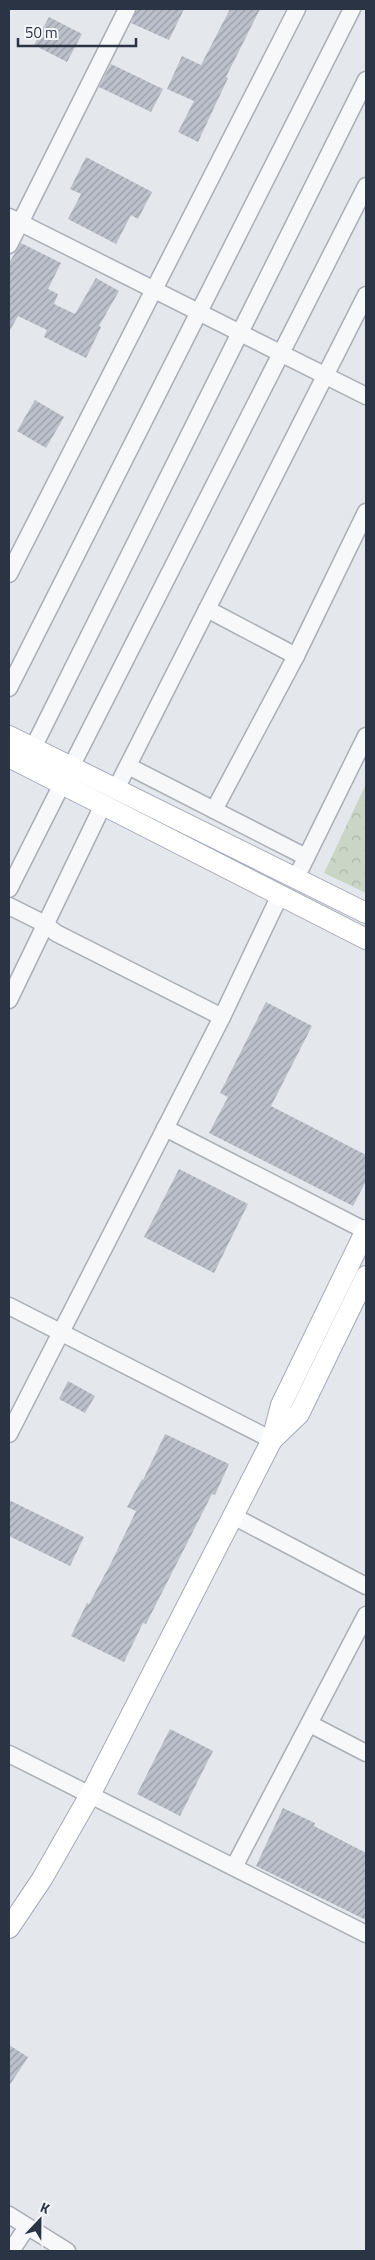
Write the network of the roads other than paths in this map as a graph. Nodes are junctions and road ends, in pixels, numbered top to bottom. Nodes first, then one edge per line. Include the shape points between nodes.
1 (127, 9) edge
2 (297, 9) edge
3 (352, 9) edge
4 (366, 80) edge
5 (366, 186) edge
6 (14, 220) edge
7 (9, 245) edge
8 (154, 290) junction
9 (366, 295) edge
10 (200, 313) junction
11 (239, 332) junction
12 (281, 353) junction
13 (325, 376) junction
14 (366, 396) edge
15 (366, 512) edge
16 (9, 574) edge
17 (207, 609) junction
18 (296, 656) junction
19 (9, 688) edge
20 (9, 736) edge
21 (366, 736) edge
22 (32, 748) junction
23 (11, 763) edge
24 (128, 766) junction
25 (66, 775) junction
26 (116, 789) junction
27 (103, 805) junction
28 (214, 810) junction
29 (306, 857) junction
30 (296, 878) junction
31 (9, 889) edge
32 (280, 895) junction
33 (9, 906) edge
34 (366, 913) edge
35 (45, 924) junction
36 (366, 939) edge
37 (9, 1000) edge
38 (222, 1017) junction
39 (165, 1128) junction
40 (366, 1231) edge
41 (366, 1276) edge
42 (9, 1306) edge
43 (60, 1332) junction
44 (9, 1434) edge
45 (272, 1440) junction
46 (233, 1516) junction
47 (366, 1586) edge
48 (366, 1615) edge
49 (310, 1724) junction
50 (9, 1754) edge
51 (366, 1754) edge
52 (90, 1795) junction
53 (234, 1867) junction
54 (9, 1928) edge
55 (366, 1934) edge
56 (9, 2215) edge
57 (27, 2227) junction
58 (11, 2251) edge
59 (67, 2251) edge

1 - 6 street
2 - 8 street
3 - 10 street
4 - 11 street
5 - 12 street
6 - 7 street
6 - 8 street
8 - 10 street
8 - 16 street
9 - 13 street
10 - 11 street
10 - 19 street
11 - 12 street
11 - 22 street
12 - 13 street
12 - 25 street
13 - 14 street
13 - 17 street
15 - 18 street
17 - 18 street
17 - 24 street
18 - 28 street
20 - 22 main road
21 - 29 street
22 - 25 main road
23 - 25 main road
24 - 26 street
24 - 28 street
25 - 26 main road
25 - 27 main road
25 - 31 street
26 - 30 main road
27 - 32 main road
27 - 35 street
28 - 29 street
29 - 30 street
30 - 34 main road
32 - 36 main road
32 - 38 street
33 - 35 street
35 - 37 street
35 - 38 street via 56,934
38 - 39 street
39 - 40 street
39 - 43 street
40 - 45 main road via 282,1404
41 - 45 main road via 299,1414
42 - 43 street
43 - 44 street
43 - 45 street
45 - 46 main road
46 - 47 street
46 - 52 main road
48 - 49 street
49 - 51 street
49 - 53 street
50 - 52 street
52 - 53 street
52 - 54 main road via 42,1880
53 - 55 street
56 - 57 street
57 - 58 street
57 - 59 street

